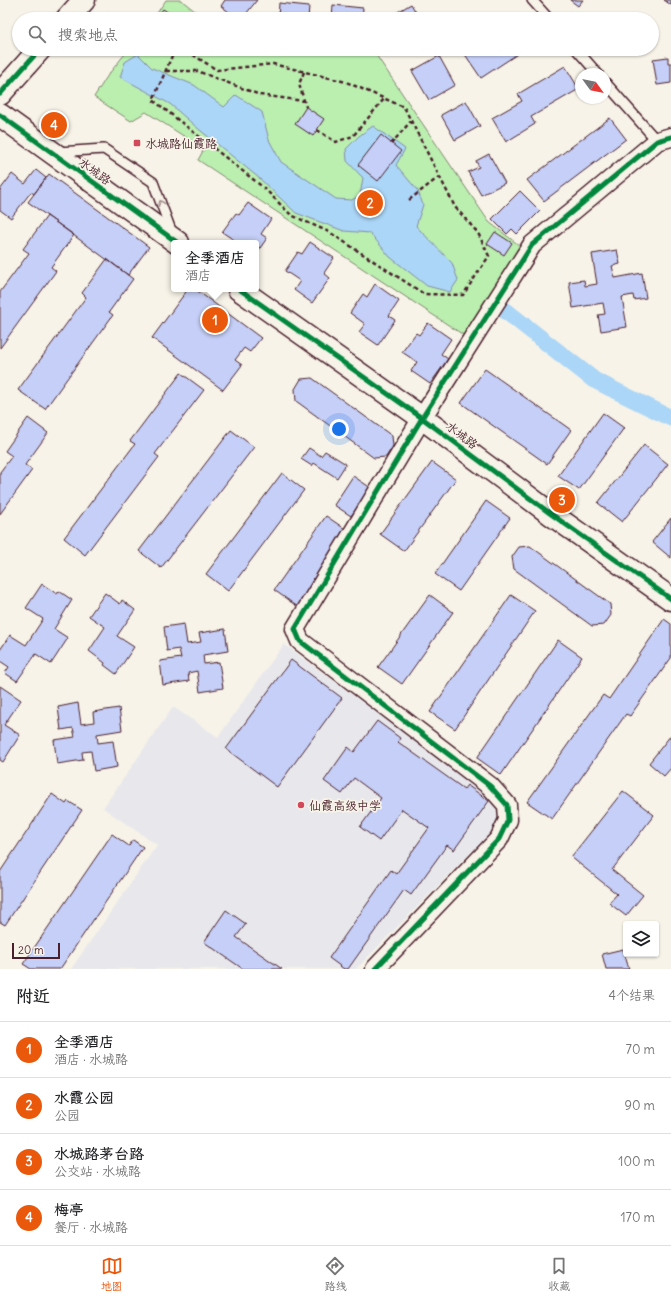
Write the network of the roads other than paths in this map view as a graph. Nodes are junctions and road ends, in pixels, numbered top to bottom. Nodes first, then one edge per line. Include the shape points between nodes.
1 (84, 0) edge
2 (532, 0) edge
3 (73, 12) edge
4 (543, 12) edge
5 (34, 56) edge
6 (582, 56) edge
7 (593, 68) edge
8 (611, 88) edge
9 (0, 94) edge
10 (0, 115) edge
11 (664, 139) edge
12 (53, 152) junction
13 (175, 240) edge
14 (176, 240) edge
15 (243, 292) edge
16 (422, 418) junction
17 (671, 599) edge
18 (375, 969) edge

1 - 3 street
2 - 4 lane
5 - 9 street
6 - 7 lane
8 - 11 lane
10 - 12 street, 水城路
11 - 16 street via 532,245
12 - 13 street, 水城路
14 -> 12 lane via 153,182 104,149
15 - 16 street, 水城路
16 - 17 street, 水城路
16 - 18 street via 295,629 300,641 490,786 507,805 508,820 499,839

